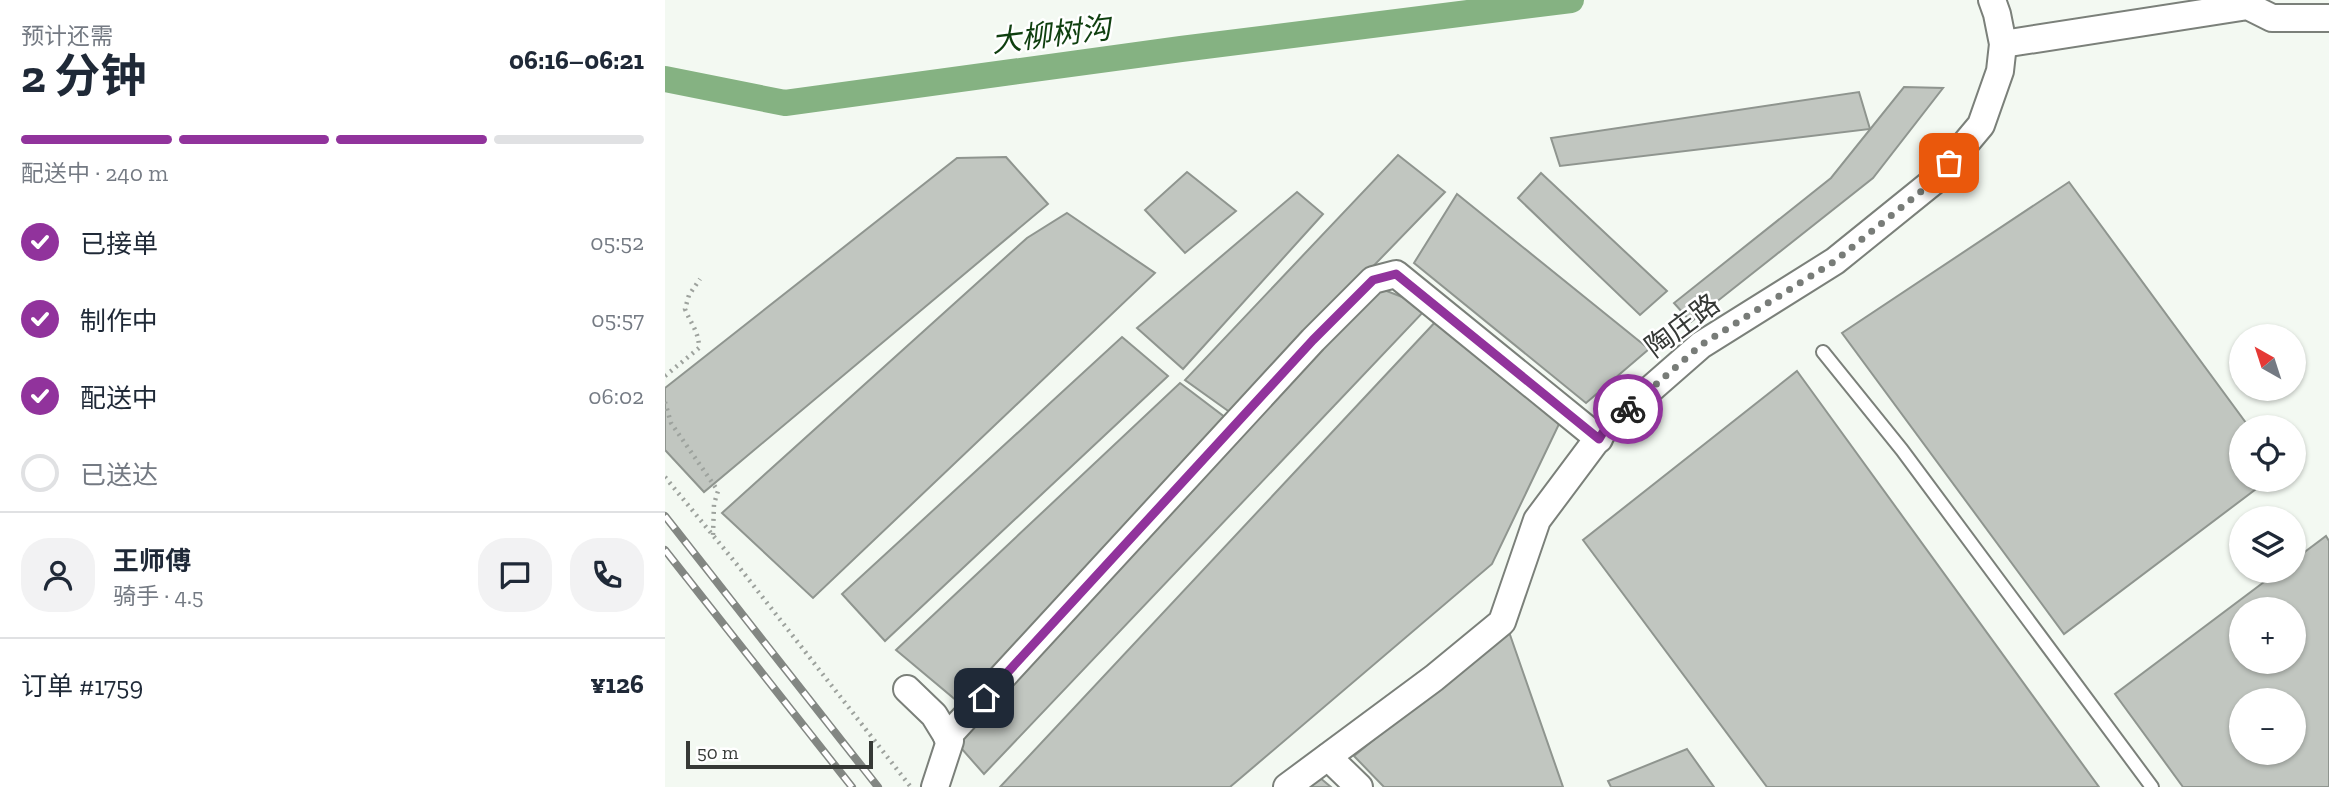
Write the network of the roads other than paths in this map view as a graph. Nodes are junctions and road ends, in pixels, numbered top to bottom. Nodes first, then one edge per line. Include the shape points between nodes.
1 (1992, 0) edge
2 (2329, 19) edge
3 (2003, 44) junction
4 (1823, 352) dead end
5 (1599, 439) junction
6 (907, 689) dead end
7 (947, 737) junction
8 (1328, 757) junction
9 (935, 787) edge
10 (1287, 787) edge
11 (1359, 787) edge
12 (2152, 787) edge

1 - 3 street, 陶庄路
2 - 3 street via 2272,18 2248,6
3 - 5 street, 陶庄路 via 2000,71 1981,125 1934,181 1835,261 1701,345
4 - 12 lane via 1902,450
5 - 7 street via 1396,274 1373,280
5 - 8 street, 陶庄路 via 1537,520 1502,622
6 - 7 street via 934,715
7 - 9 street via 950,741
8 - 10 street, 陶庄路
8 - 11 street

